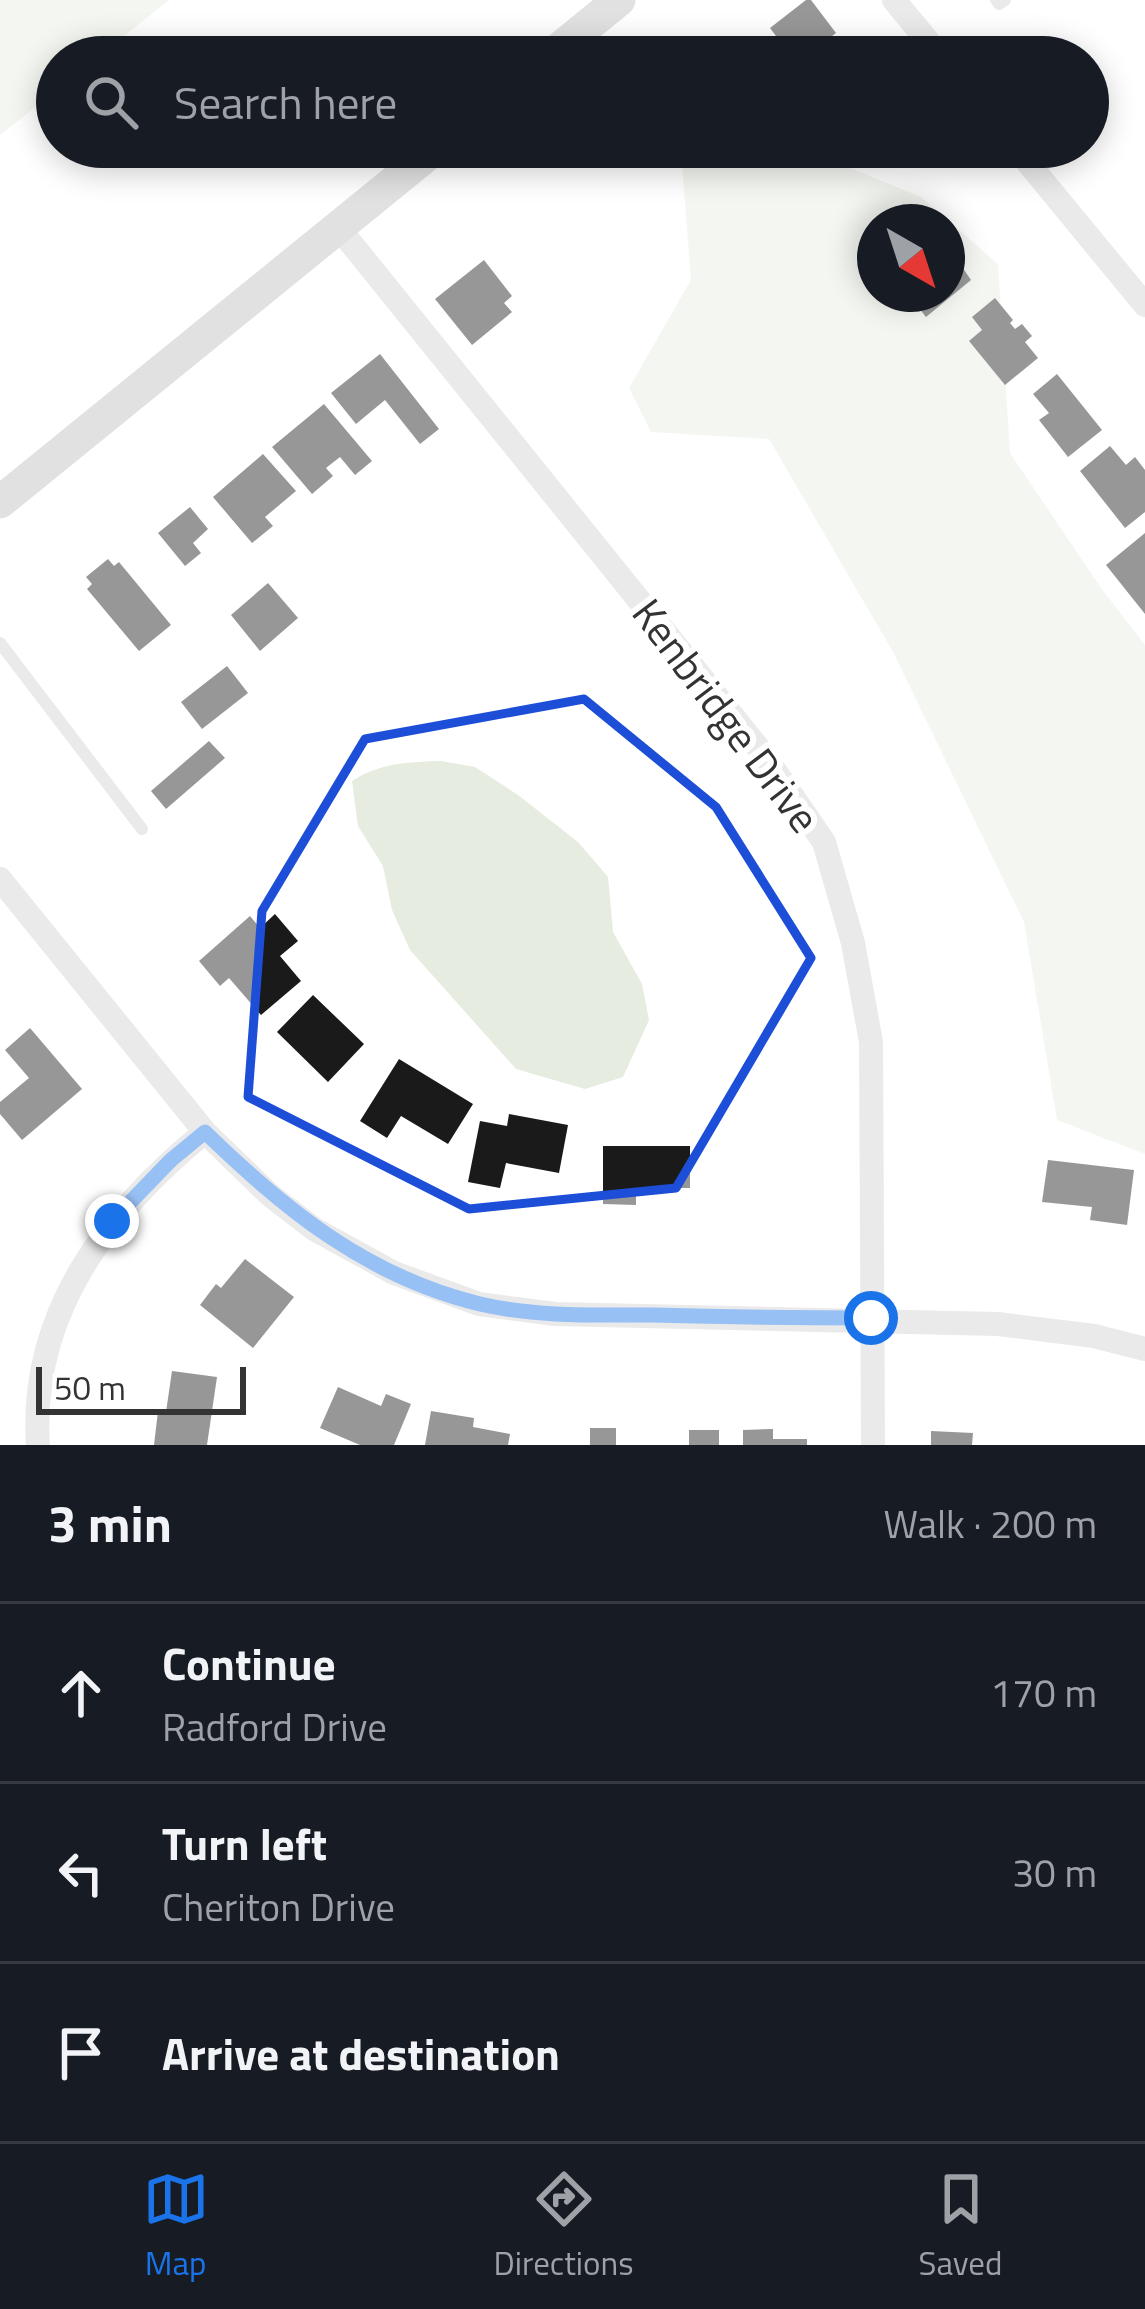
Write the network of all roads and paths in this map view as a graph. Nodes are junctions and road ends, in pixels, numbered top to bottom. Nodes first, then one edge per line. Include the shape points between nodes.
1 (619, 0) edge
2 (894, 0) edge
3 (574, 36) edge
4 (924, 36) edge
5 (411, 168) edge
6 (1032, 168) edge
7 (338, 227) junction
8 (1145, 305) edge
9 (0, 502) edge
10 (0, 643) edge
11 (142, 829) dead end
12 (0, 880) edge
13 (205, 1132) junction
14 (871, 1318) junction
15 (1145, 1349) edge
16 (38, 1445) edge
17 (873, 1445) edge

1 - 3 main road
2 - 4 street
5 - 7 main road
6 - 8 street
7 - 9 main road
7 - 14 street, Kenbridge Drive via 764,755 824,842 872,1042
10 - 11 lane
12 - 13 street
13 - 14 street via 314,1228 394,1274 479,1304 555,1314
13 - 16 street via 112,1221 59,1310 40,1387
14 - 15 street via 1048,1330
14 - 17 street, Kenbridge Drive

